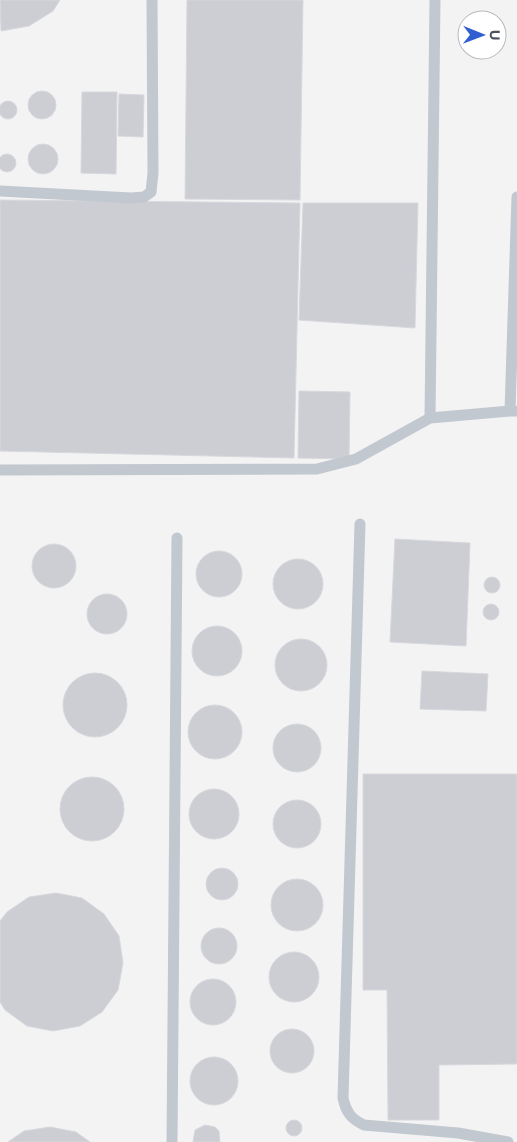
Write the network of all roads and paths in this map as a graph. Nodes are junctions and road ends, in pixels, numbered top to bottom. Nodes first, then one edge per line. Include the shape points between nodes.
1 (152, 0) edge
2 (435, 0) edge
3 (0, 191) edge
4 (517, 198) edge
5 (513, 411) edge
6 (430, 418) junction
7 (0, 470) edge
8 (360, 524) dead end
9 (177, 538) dead end
10 (458, 1138) edge
11 (172, 1142) edge
12 (508, 1142) edge

1 - 3 lane via 150,192 131,198
2 - 6 lane
4 - 5 lane
5 - 6 lane
6 - 7 lane via 356,460 317,469
8 - 10 lane via 342,1098 354,1121 364,1125
9 - 11 lane
10 - 12 lane

